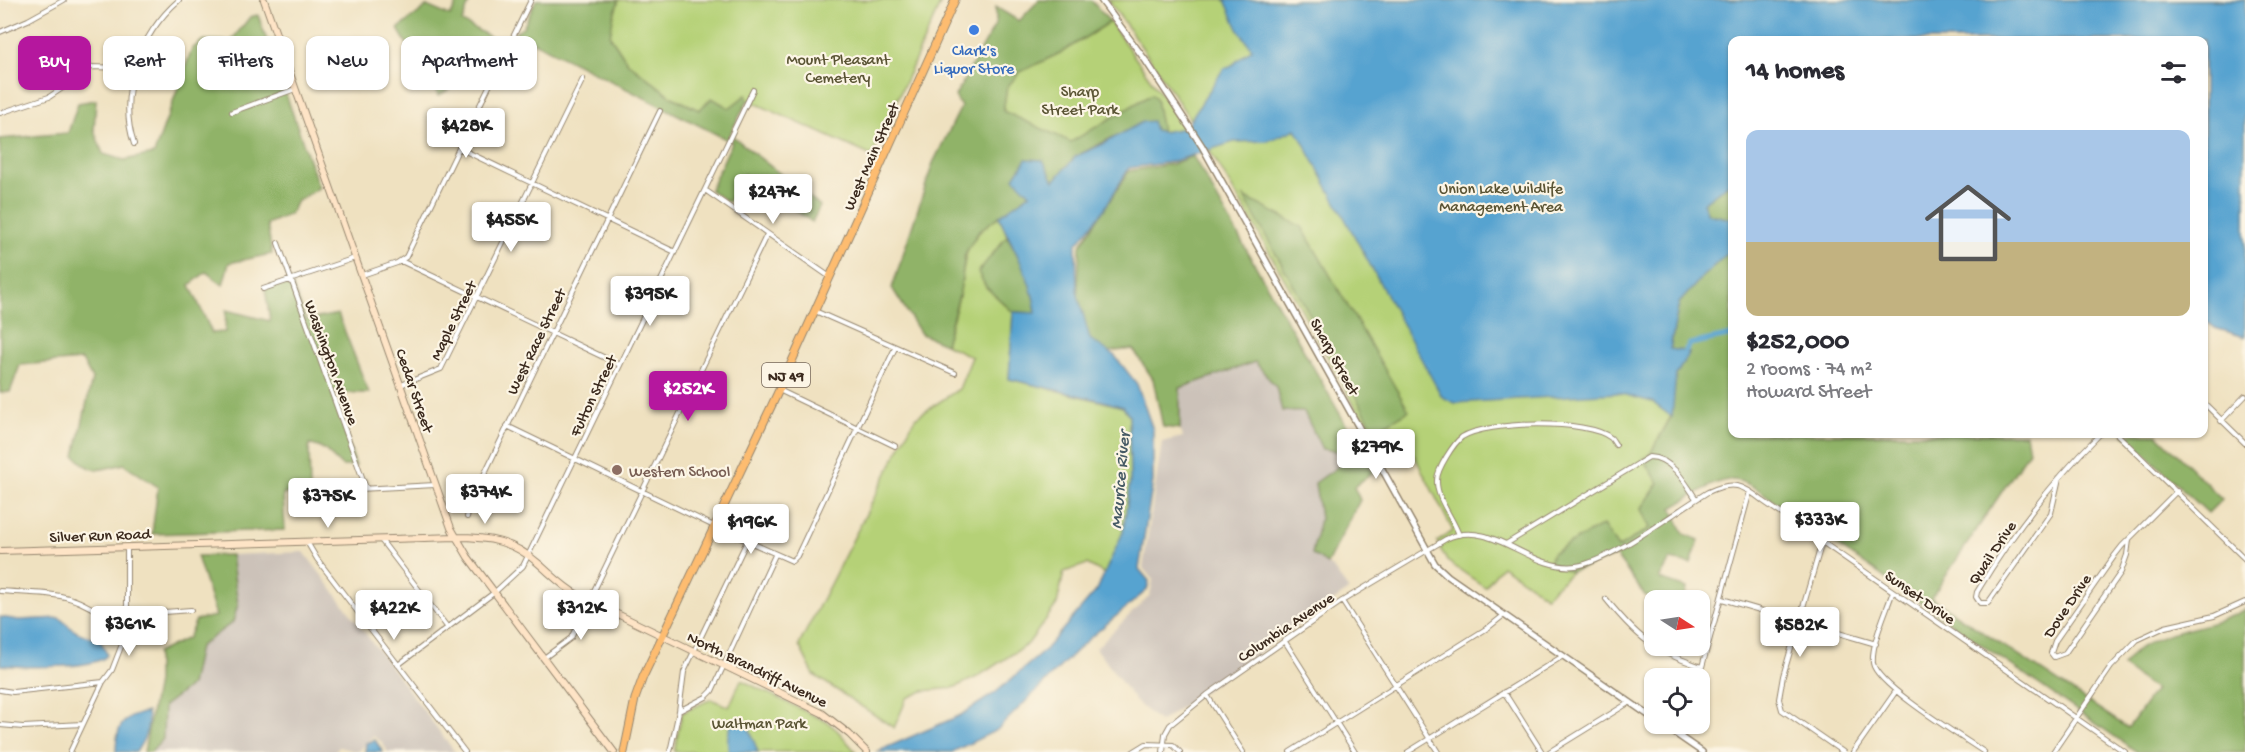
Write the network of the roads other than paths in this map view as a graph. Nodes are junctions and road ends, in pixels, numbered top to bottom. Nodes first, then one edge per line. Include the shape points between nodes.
1 (64, 0) edge
2 (179, 0) edge
3 (264, 0) edge
4 (531, 0) edge
5 (955, 0) edge
6 (1101, 0) edge
7 (0, 32) edge
8 (150, 36) edge
9 (103, 67) edge
10 (583, 79) dead end
11 (295, 89) junction
12 (130, 90) edge
13 (753, 90) dead end
14 (660, 111) dead end
15 (232, 112) dead end
16 (0, 113) edge
17 (134, 144) dead end
18 (459, 148) junction
19 (532, 183) junction
20 (705, 190) junction
21 (607, 219) junction
22 (767, 234) junction
23 (278, 243) dead end
24 (675, 252) junction
25 (355, 258) junction
26 (401, 261) junction
27 (361, 275) junction
28 (830, 277) junction
29 (291, 280) junction
30 (263, 289) dead end
31 (477, 296) junction
32 (815, 311) junction
33 (552, 333) junction
34 (895, 348) junction
35 (620, 366) junction
36 (955, 374) dead end
37 (400, 385) junction
38 (779, 390) junction
39 (2245, 396) edge
40 (2208, 407) edge
41 (2221, 421) junction
42 (507, 426) junction
43 (858, 428) junction
44 (2096, 438) edge
45 (2121, 438) edge
46 (2245, 444) edge
47 (1616, 445) dead end
48 (895, 446) dead end
49 (575, 458) junction
50 (2059, 478) junction
51 (435, 485) junction
52 (366, 489) junction
53 (341, 490) dead end
54 (1751, 490) junction
55 (643, 491) junction
56 (2177, 491) junction
57 (1696, 499) junction
58 (467, 517) dead end
59 (716, 527) junction
60 (1460, 535) junction
61 (456, 537) junction
62 (380, 539) junction
63 (2129, 540) junction
64 (306, 541) junction
65 (747, 541) junction
66 (1822, 542) junction
67 (1505, 544) junction
68 (127, 547) junction
69 (0, 550) edge
70 (1427, 550) junction
71 (528, 555) junction
72 (775, 555) junction
73 (2245, 559) edge
74 (0, 591) edge
75 (1893, 591) junction
76 (495, 592) junction
77 (1606, 599) dead end
78 (1722, 599) junction
79 (589, 601) junction
80 (1342, 601) junction
81 (2245, 602) edge
82 (191, 610) dead end
83 (127, 615) junction
84 (1504, 615) junction
85 (1799, 622) junction
86 (448, 628) junction
87 (662, 635) junction
88 (1284, 640) junction
89 (1876, 644) junction
90 (694, 651) junction
91 (1563, 656) junction
92 (544, 658) junction
93 (398, 665) junction
94 (724, 665) junction
95 (1702, 667) joint
96 (104, 682) junction
97 (1396, 686) junction
98 (0, 690) edge
99 (1504, 692) junction
100 (1896, 692) junction
101 (1207, 695) junction
102 (1630, 702) junction
103 (679, 711) junction
104 (1644, 712) edge
105 (2076, 718) junction
106 (1336, 723) junction
107 (83, 724) junction
108 (0, 725) edge
109 (1676, 734) edge
110 (1682, 734) edge
111 (1681, 737) junction
112 (1430, 738) junction
113 (1164, 745) junction
114 (70, 752) edge
115 (465, 752) edge
116 (614, 752) edge
117 (624, 752) edge
118 (670, 752) edge
119 (867, 752) edge
120 (1133, 752) edge
121 (1163, 752) edge
122 (1180, 752) edge
123 (1243, 752) edge
124 (1290, 752) edge
125 (1355, 752) edge
126 (1408, 752) edge
127 (1438, 752) edge
128 (1542, 752) edge
129 (1549, 752) edge
130 (1702, 752) edge
131 (1843, 752) edge
132 (1853, 752) edge
133 (1984, 752) edge
134 (2053, 752) edge
135 (2125, 752) edge

1 - 7 street
2 - 8 street
3 - 11 main road, Cedar Street
4 - 18 street
5 - 28 highway, West Main Street / NJ 49
6 - 70 street, Sharp Street via 1202,146
9 - 16 street via 87,67 49,97
10 - 19 street, Maple Street
11 - 15 street
11 - 25 main road, Cedar Street
12 - 17 street via 128,116
13 - 20 street, Fulton Street
14 - 21 street, West Race Street
18 - 19 street
18 - 26 street via 409,252
19 - 21 street
19 - 31 street, Maple Street
20 - 22 street
20 - 24 street, Fulton Street
21 - 24 street
21 - 33 street, West Race Street
22 - 28 street
22 - 55 street
23 - 29 street, Washington Avenue
24 - 35 street, Fulton Street
25 - 27 main road, Cedar Street
25 - 29 street
26 - 27 street
26 - 31 street
27 - 37 main road, Cedar Street
28 - 32 highway, West Main Street / NJ 49
29 - 30 street
29 - 52 street, Washington Avenue
31 - 33 street
31 - 37 street, Maple Street via 440,371
32 - 34 street
32 - 38 highway, West Main Street / NJ 49
33 - 35 street
33 - 42 street, West Race Street
34 - 36 street
34 - 43 street
35 - 49 street, Fulton Street
37 - 51 main road, Cedar Street
38 - 43 street
38 - 59 highway, West Main Street / NJ 49
39 - 41 street
40 - 41 street
41 - 46 street
42 - 49 street
42 - 58 street, West Race Street
43 - 48 street
43 - 72 street via 797,556 792,561
44 - 50 street, Quail Drive
45 - 56 street
47 - 60 street via 1610,437 1570,425 1490,427 1461,438 1437,477 1440,495
49 - 55 street
49 - 71 street, Fulton Street
50 - 50 street, Quail Drive via 2056,500 2047,520 1988,603 1980,603 1976,597 1980,587
51 - 52 street
51 - 61 main road, Cedar Street
52 - 53 street
54 - 57 street via 1721,486
54 - 66 street, Sunset Drive
54 - 78 street
55 - 59 street
55 - 79 street
56 - 63 street, Dove Drive
56 - 73 street
57 - 67 street via 1603,558 1585,564 1549,564
57 - 67 street via 1676,472 1659,459 1649,457
59 - 65 street
59 - 87 highway, West Main Street / NJ 49
60 - 67 street via 1476,534
60 - 70 street, Columbia Avenue
61 - 62 main road, Silver Run Road
61 - 71 main road, North Brandriff Avenue via 502,541
61 - 76 main road, Cedar Street
62 - 64 main road, Silver Run Road
62 - 86 street
63 - 63 street, Dove Drive via 2121,572 2065,653 2054,657 2051,653 2055,641
64 - 68 main road, Silver Run Road
64 - 93 street
65 - 72 street
65 - 90 street
66 - 75 street, Sunset Drive
66 - 85 street
68 - 69 main road, Silver Run Road
68 - 83 street
70 - 80 street, Columbia Avenue
70 - 84 street, Sharp Street via 1439,569
71 - 76 street, Fulton Street via 521,570
71 - 79 main road, North Brandriff Avenue via 561,585
72 - 94 street
74 - 83 street via 60,596 105,615
75 - 89 street
75 - 105 street, Sunset Drive
76 - 86 street, Fulton Street
76 - 92 main road, Cedar Street
77 - 95 street via 1652,645
78 - 85 street
78 - 95 street
79 - 87 main road, North Brandriff Avenue
79 - 92 street via 571,638
80 - 88 street, Columbia Avenue
80 - 97 street
81 - 105 street via 2137,640 2119,657
82 - 83 street
83 - 96 street via 124,639
84 - 91 street, Sharp Street
84 - 97 street
85 - 89 street
85 - 131 street via 1779,705
86 - 93 street, Fulton Street
87 - 90 main road, North Brandriff Avenue
87 - 117 highway, West Main Street / NJ 49 via 637,692
88 - 101 street, Columbia Avenue
88 - 106 street
89 - 100 street via 1875,670
90 - 94 main road, North Brandriff Avenue
90 - 103 street via 683,676
91 - 99 street
91 - 102 street, Sharp Street
92 - 116 main road, Cedar Street
93 - 115 street
94 - 103 street via 709,695
94 - 119 main road, North Brandriff Avenue via 822,714
96 - 98 street
96 - 107 street
97 - 106 street
97 - 112 street
99 - 112 street
99 - 128 street
100 - 132 street
100 - 133 street
101 - 113 street, Columbia Avenue via 1170,725
101 - 123 street
102 - 104 street, Sharp Street
102 - 129 street
103 - 118 street
105 - 134 street
105 - 135 street, Sunset Drive
106 - 124 street
106 - 125 street
107 - 108 street
107 - 114 street
109 - 111 street
110 - 111 street
111 - 130 street
112 - 126 street
112 - 127 street
113 - 120 street via 1145,744
113 - 121 street
113 - 122 street via 1175,746

